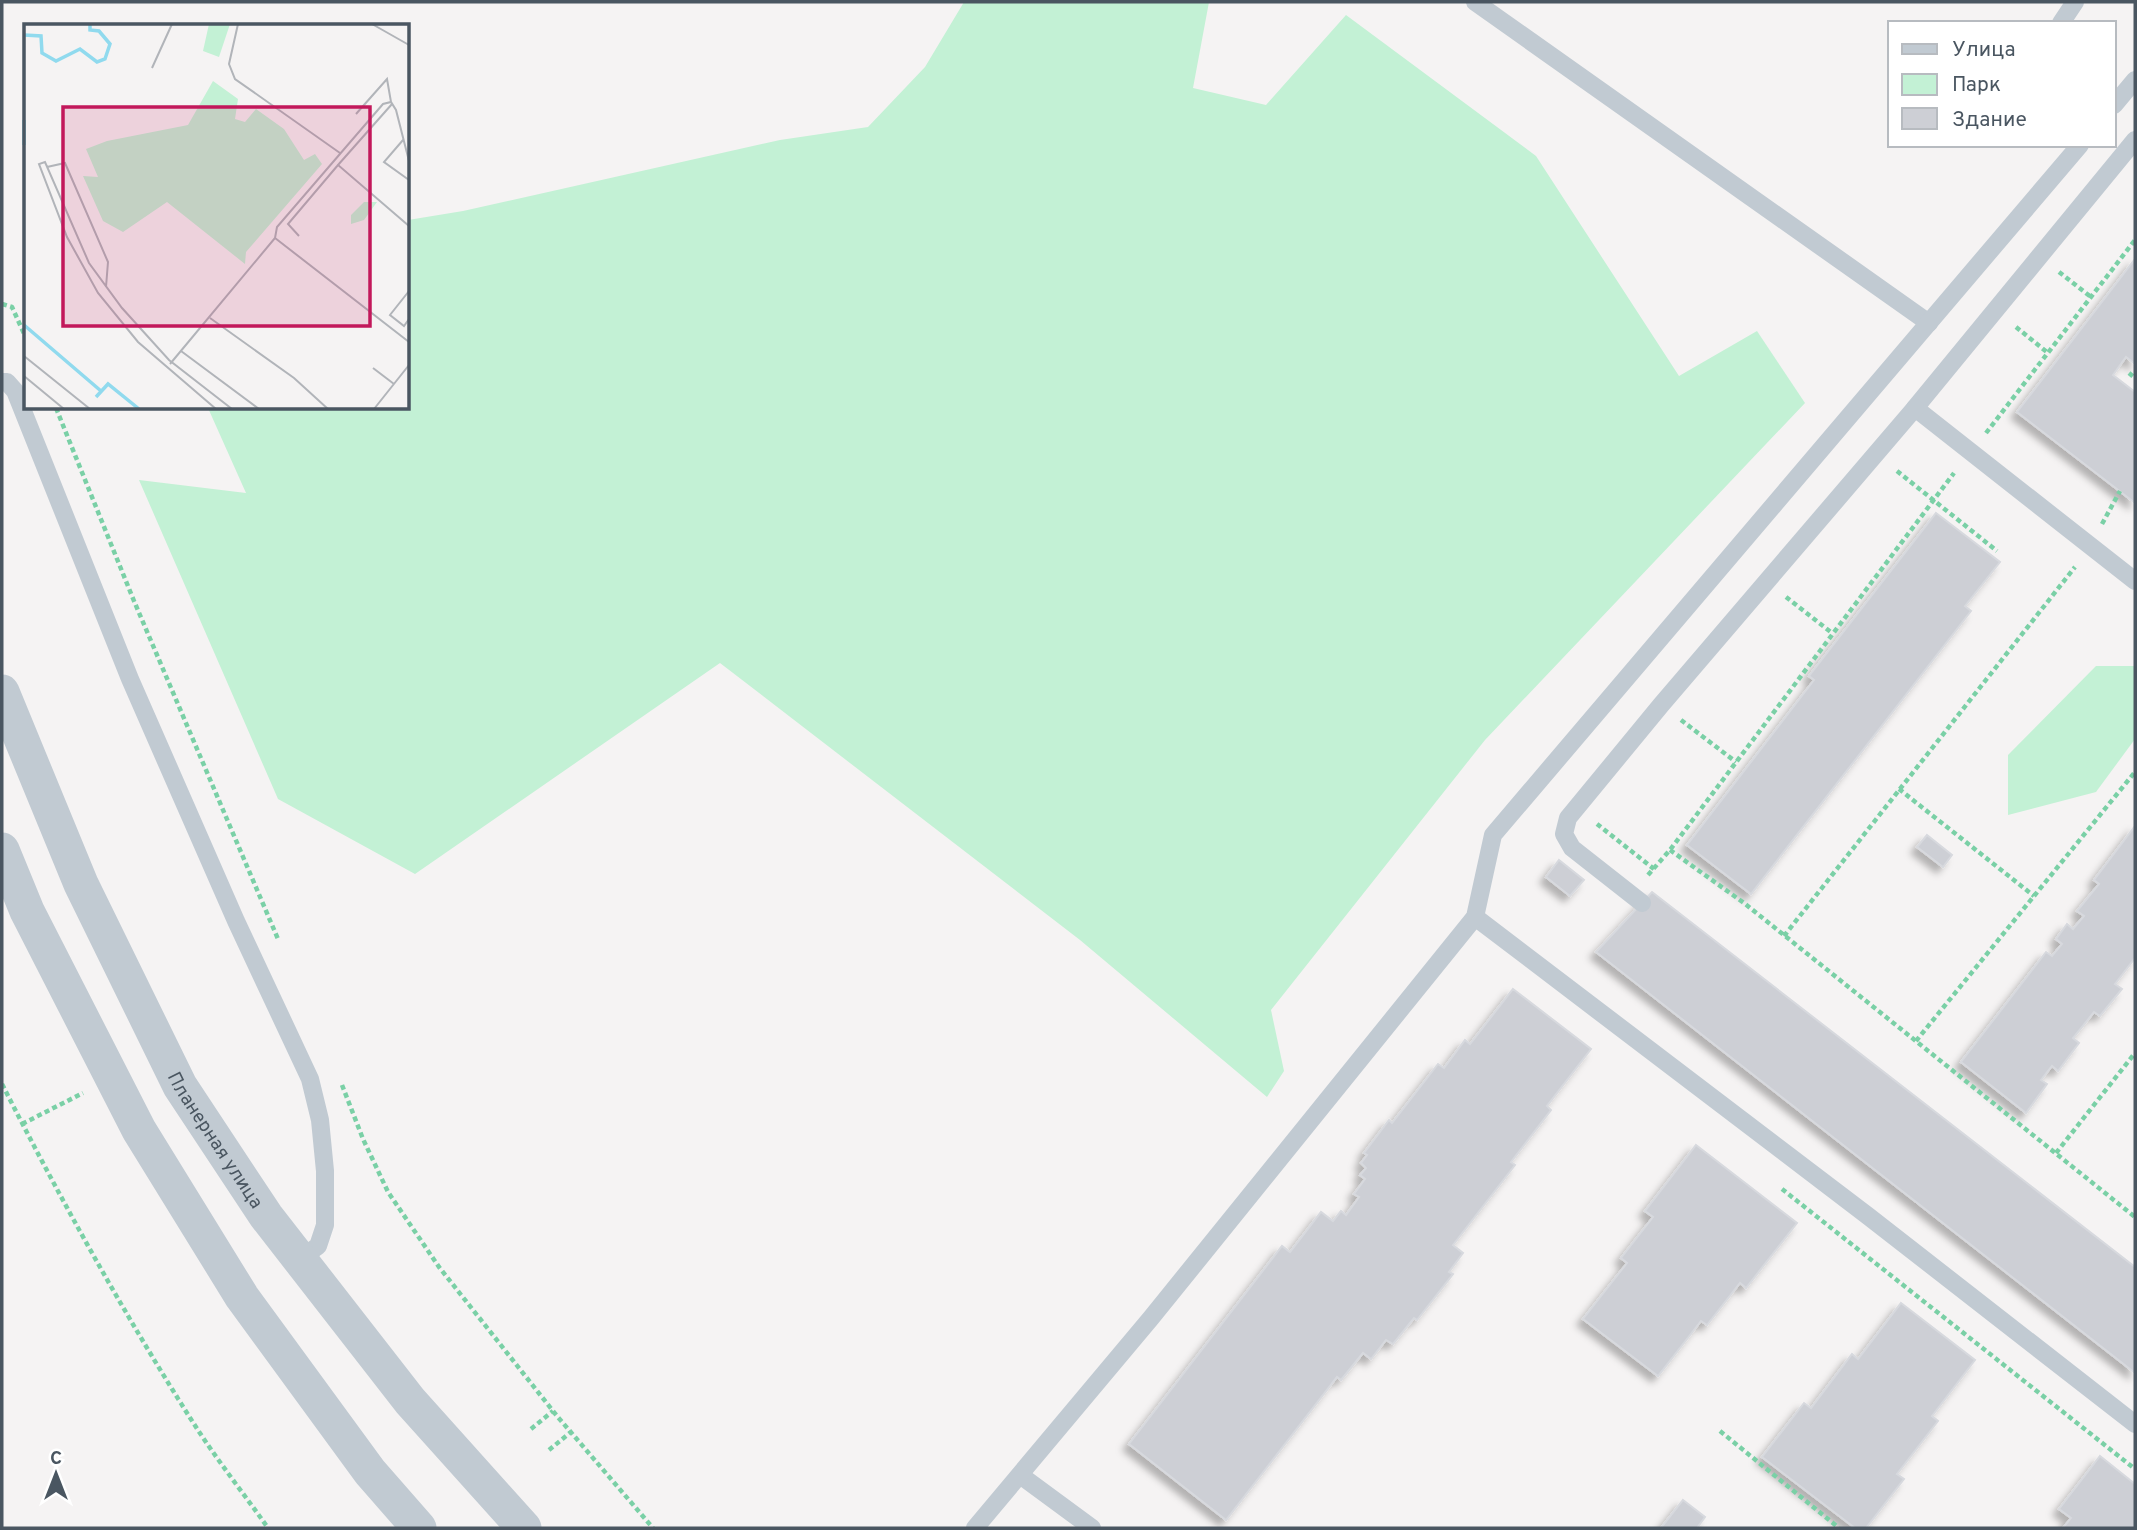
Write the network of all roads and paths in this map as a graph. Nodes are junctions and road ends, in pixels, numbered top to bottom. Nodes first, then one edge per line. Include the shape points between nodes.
1 (1475, 2) edge
2 (2075, 2) edge
3 (2062, 21) edge
4 (2135, 80) edge
5 (2116, 103) edge
6 (2135, 140) edge
7 (2078, 147) edge
8 (2135, 240) edge
9 (2040, 257) junction
10 (2091, 298) junction
11 (2, 304) edge
12 (1995, 311) junction
13 (1929, 323) junction
14 (24, 334) edge
15 (2048, 353) junction
16 (2129, 373) dead end
17 (2135, 378) edge
18 (2, 382) edge
19 (1915, 408) junction
20 (57, 410) edge
21 (1971, 452) junction
22 (1876, 455) junction
23 (2120, 491) dead end
24 (1933, 499) junction
25 (2091, 546) junction
26 (1997, 551) dead end
27 (2135, 581) edge
28 (1766, 582) junction
29 (1832, 633) junction
30 (2, 692) edge
31 (1661, 705) junction
32 (1736, 762) junction
33 (2135, 772) edge
34 (1899, 789) junction
35 (1576, 808) junction
36 (2, 850) edge
37 (1670, 850) junction
38 (1654, 869) junction
39 (2034, 896) junction
40 (1637, 899) joint
41 (1475, 917) junction
42 (1784, 936) junction
43 (283, 951) dead end
44 (1916, 1041) junction
45 (2135, 1053) edge
46 (111, 1078) junction
47 (2, 1084) edge
48 (342, 1084) dead end
49 (22, 1124) junction
50 (2056, 1153) junction
51 (1775, 1183) dead end
52 (2135, 1217) edge
53 (300, 1259) junction
54 (553, 1411) junction
55 (2135, 1424) edge
56 (531, 1429) dead end
57 (1720, 1431) dead end
58 (571, 1432) junction
59 (549, 1450) dead end
60 (2135, 1469) edge
61 (1020, 1475) junction
62 (268, 1528) edge
63 (419, 1528) edge
64 (524, 1528) edge
65 (653, 1528) edge
66 (975, 1528) edge
67 (1092, 1528) edge
68 (1839, 1528) edge

1 - 13 lane
2 - 3 lane
4 - 5 lane
6 - 9 lane
7 - 13 lane
8 - 10 path
9 - 10 path
9 - 12 lane
10 - 15 path
11 - 14 path via 12,307
12 - 15 path
12 - 19 lane
13 - 41 lane via 1493,835
15 - 21 path
16 - 17 path
18 - 53 lane via 15,391 130,679 310,1079 320,1120 325,1225 318,1246
19 - 21 lane
19 - 22 lane
20 - 43 path
21 - 24 path
21 - 25 lane
22 - 24 path
22 - 28 lane
23 - 25 path
24 - 26 path
24 - 29 path
25 - 27 lane
25 - 34 path
28 - 29 path
28 - 31 lane
29 - 32 path
30 - 53 street, Планерная улица via 81,884 180,1086
31 - 32 path
31 - 35 lane
32 - 37 path
33 - 39 path
34 - 39 path
34 - 42 path
35 - 38 path
35 - 40 lane via 1564,834 1572,848
36 - 46 street via 27,911
37 - 38 path
37 - 42 path
38 - 40 path
39 - 44 path
41 - 55 lane
41 - 61 lane
42 - 44 path
44 - 50 path
45 - 50 path
46 - 49 path
46 - 63 street via 242,1297 370,1472
47 - 49 path
48 - 54 path via 388,1192 439,1267
49 - 62 path via 188,1415
50 - 52 path
51 - 60 path
53 - 64 street, Планерная улица via 410,1401
54 - 56 path
54 - 58 path
57 - 68 path
58 - 59 path
58 - 65 path
61 - 66 lane
61 - 67 lane

